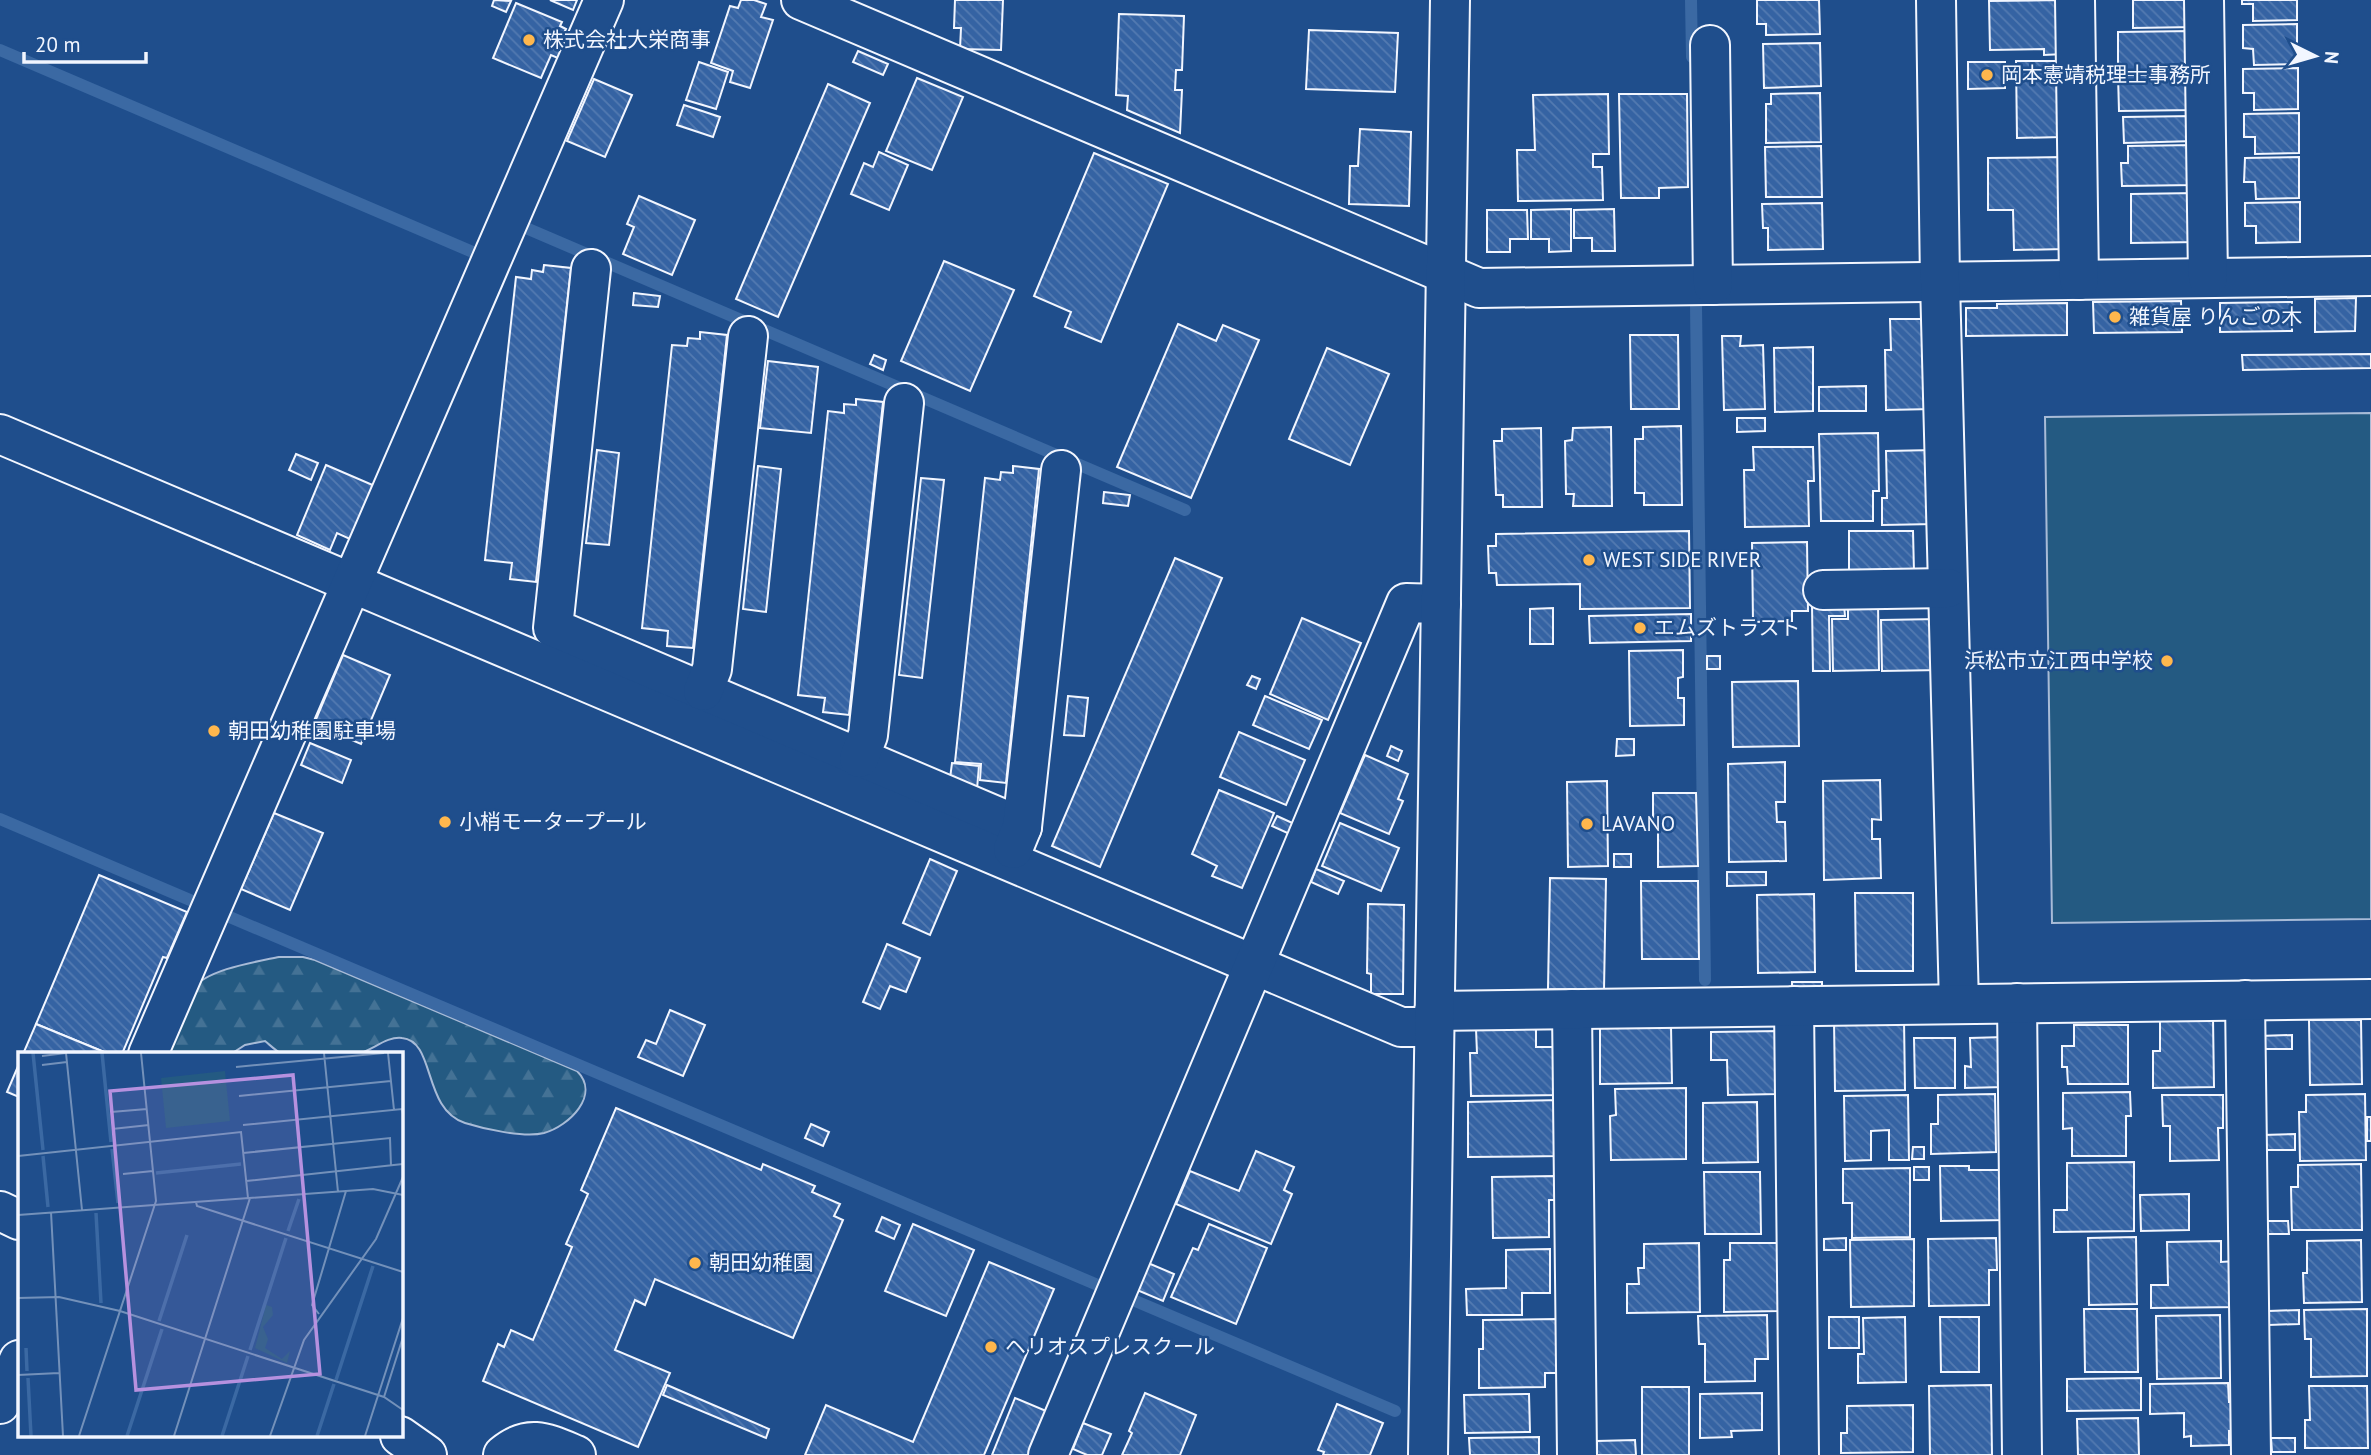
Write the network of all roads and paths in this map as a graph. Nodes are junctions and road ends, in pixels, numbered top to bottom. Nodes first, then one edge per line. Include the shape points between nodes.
1 (604, 0) edge
2 (801, 0) edge
3 (1450, 0) edge
4 (1936, 0) edge
5 (2075, 0) edge
6 (2204, 0) edge
7 (1710, 45) dead end
8 (592, 269) dead end
9 (1446, 274) junction
10 (2371, 276) edge
11 (2208, 278) junction
12 (2079, 280) junction
13 (1940, 282) junction
14 (1713, 285) junction
15 (748, 336) dead end
16 (904, 403) dead end
17 (0, 434) edge
18 (1061, 470) dead end
19 (352, 583) junction
20 (1948, 588) junction
21 (1823, 590) dead end
22 (1441, 604) junction
23 (703, 691) junction
24 (859, 758) junction
25 (1015, 844) junction
26 (1254, 964) junction
27 (2371, 999) edge
28 (1959, 1004) junction
29 (1794, 1006) junction
30 (2246, 1007) junction
31 (1572, 1009) junction
32 (2017, 1012) junction
33 (1434, 1019) junction
34 (149, 1052) edge
35 (0, 1212) edge
36 (18, 1220) edge
37 (18, 1362) edge
38 (0, 1404) edge
39 (402, 1437) edge
40 (427, 1455) edge
41 (503, 1455) edge
42 (576, 1455) edge
43 (1048, 1455) edge
44 (1428, 1455) edge
45 (1577, 1455) edge
46 (1799, 1455) edge
47 (2022, 1455) edge
48 (2251, 1455) edge

1 - 19 street
2 - 9 street
3 - 9 street
4 - 13 street
5 - 12 street
6 - 11 street
7 - 14 street
8 - 23 street via 553,628
9 - 14 street via 1479,288
9 - 22 street
10 - 11 street
11 - 12 street
12 - 13 street
13 - 14 street
13 - 20 street
15 - 23 street via 712,669
16 - 24 street via 868,736
17 - 19 street
18 - 25 street
19 - 25 street
19 - 34 street
20 - 21 street
20 - 28 street
22 - 26 street via 1406,603
22 - 33 street
23 - 24 street
24 - 25 street
25 - 26 street
26 - 33 street via 1401,1027
26 - 43 street
27 - 30 street
28 - 29 street
28 - 32 street
29 - 31 street
29 - 46 street
30 - 32 street
30 - 48 street
31 - 33 street
31 - 45 street
32 - 47 street
33 - 44 street
35 - 36 street
37 - 38 street
39 - 40 street
41 - 42 street via 517,1444 534,1441

